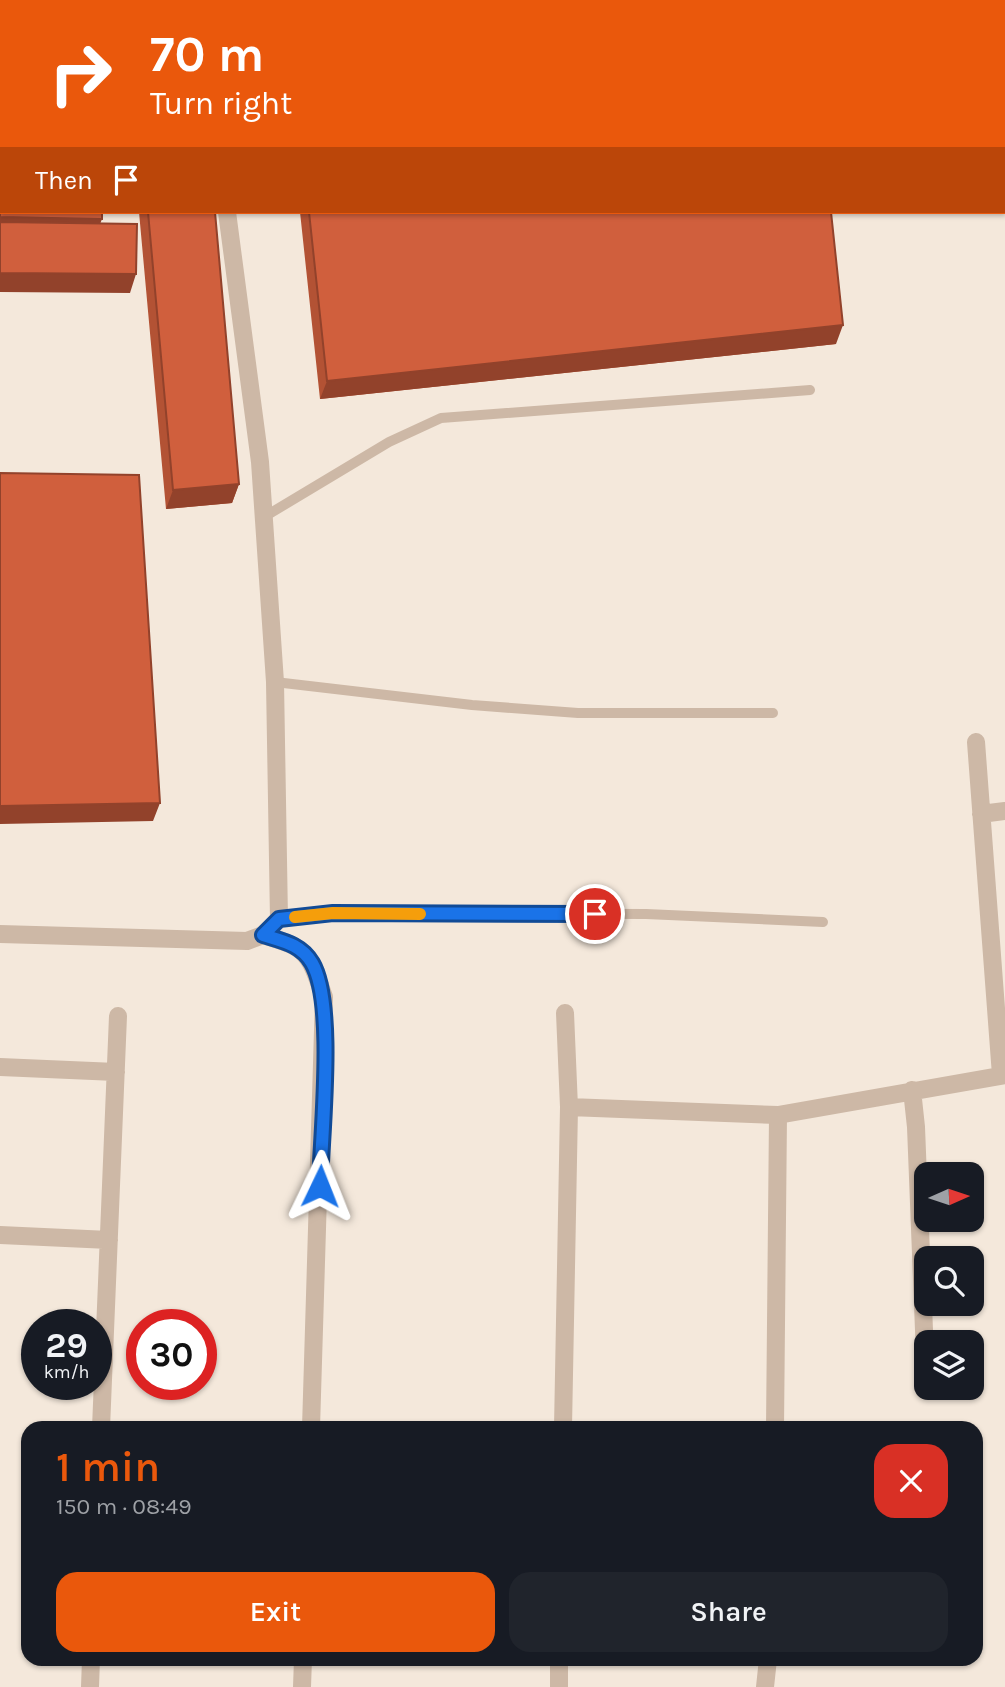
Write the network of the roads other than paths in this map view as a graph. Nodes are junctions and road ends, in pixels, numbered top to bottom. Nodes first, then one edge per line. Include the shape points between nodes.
1 (227, 214) edge
2 (810, 390) dead end
3 (264, 517) junction
4 (275, 682) junction
5 (773, 713) dead end
6 (976, 742) dead end
7 (1005, 811) edge
8 (981, 814) junction
9 (279, 919) junction
10 (824, 922) dead end
11 (0, 934) edge
12 (263, 935) junction
13 (565, 1013) dead end
14 (118, 1016) dead end
15 (0, 1067) edge
16 (116, 1072) junction
17 (1003, 1075) edge
18 (912, 1090) junction
19 (569, 1107) junction
20 (778, 1115) junction
21 (0, 1235) edge
22 (109, 1240) junction
23 (924, 1330) edge
24 (101, 1421) edge
25 (311, 1421) edge
26 (563, 1421) edge
27 (775, 1421) edge
28 (91, 1666) edge
29 (303, 1666) edge
30 (559, 1666) edge
31 (767, 1666) edge
32 (90, 1687) edge
33 (302, 1687) edge
34 (559, 1687) edge
35 (765, 1687) edge

1 - 3 street
2 - 3 lane via 441,418 389,442
3 - 4 street
4 - 5 lane via 579,713
4 - 9 street
6 - 8 street
7 - 8 street
8 - 17 street
9 - 10 lane via 333,913 646,914
9 - 12 street
11 - 12 street via 247,941
12 - 25 street via 295,944 305,954 324,997
13 - 19 street
14 - 16 street
15 - 16 street
16 - 22 street
17 - 18 street
18 - 20 street
18 - 23 street
19 - 20 street
19 - 26 street
20 - 27 street
21 - 22 street
22 - 24 street
28 - 32 street
29 - 33 street
30 - 34 street
31 - 35 street

